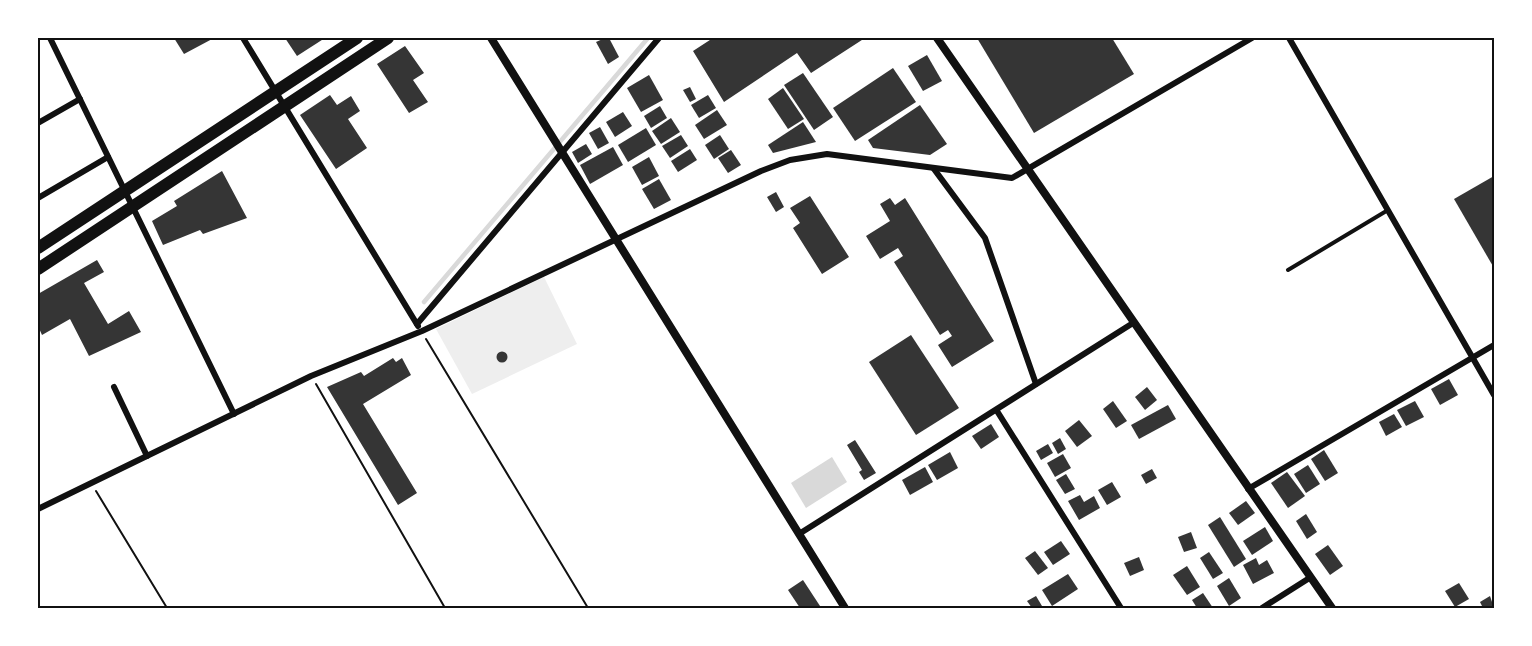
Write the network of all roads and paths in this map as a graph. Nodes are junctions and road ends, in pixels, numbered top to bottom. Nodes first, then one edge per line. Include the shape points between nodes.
1 (50, 38) edge
2 (243, 38) edge
3 (357, 38) edge
4 (388, 38) edge
5 (491, 38) edge
6 (660, 38) edge
7 (937, 38) edge
8 (1252, 38) edge
9 (1288, 38) edge
10 (275, 91) junction
11 (80, 99) junction
12 (284, 105) junction
13 (38, 123) edge
14 (562, 152) junction
15 (108, 157) junction
16 (1028, 167) junction
17 (934, 169) junction
18 (125, 191) junction
19 (38, 198) edge
20 (132, 205) junction
21 (1388, 210) junction
22 (617, 239) junction
23 (38, 248) edge
24 (38, 269) edge
25 (1288, 270) dead end
26 (1133, 323) junction
27 (417, 324) junction
28 (422, 331) junction
29 (1494, 345) edge
30 (1473, 358) junction
31 (311, 376) junction
32 (1036, 384) junction
33 (114, 387) dead end
34 (1494, 395) edge
35 (997, 411) junction
36 (234, 414) junction
37 (147, 456) junction
38 (92, 483) junction
39 (1248, 489) junction
40 (38, 509) edge
41 (799, 534) junction
42 (1311, 578) junction
43 (167, 609) edge
44 (445, 609) edge
45 (588, 609) edge
46 (845, 609) edge
47 (1121, 609) edge
48 (1263, 609) edge
49 (1332, 609) edge

1 - 11 street
2 - 10 street
3 - 10 highway
4 - 12 highway
5 - 14 street
6 - 14 street
7 - 16 street
8 - 16 street
9 - 21 street
10 - 12 street
10 - 18 highway
11 - 13 street
11 - 15 street
12 - 20 highway
12 - 27 street
14 - 22 street
14 - 27 street
15 - 18 street
15 - 19 street
16 - 17 street via 1011,178
16 - 26 street
17 - 22 street via 826,154 790,159
17 - 32 street via 985,238
18 - 20 street
18 - 23 highway
20 - 24 highway
20 - 36 street
21 - 25 lane
21 - 30 street
22 - 28 street
22 - 41 street
26 - 32 street
26 - 39 street
27 - 28 street
28 - 31 street
28 - 45 path
29 - 30 street
30 - 34 street
30 - 39 street
31 - 36 street
31 - 44 path
32 - 35 street
33 - 37 street
35 - 41 street
35 - 47 street
36 - 37 street
37 - 38 street
38 - 40 street
38 - 43 path
39 - 42 street
41 - 46 street
42 - 48 street
42 - 49 street

